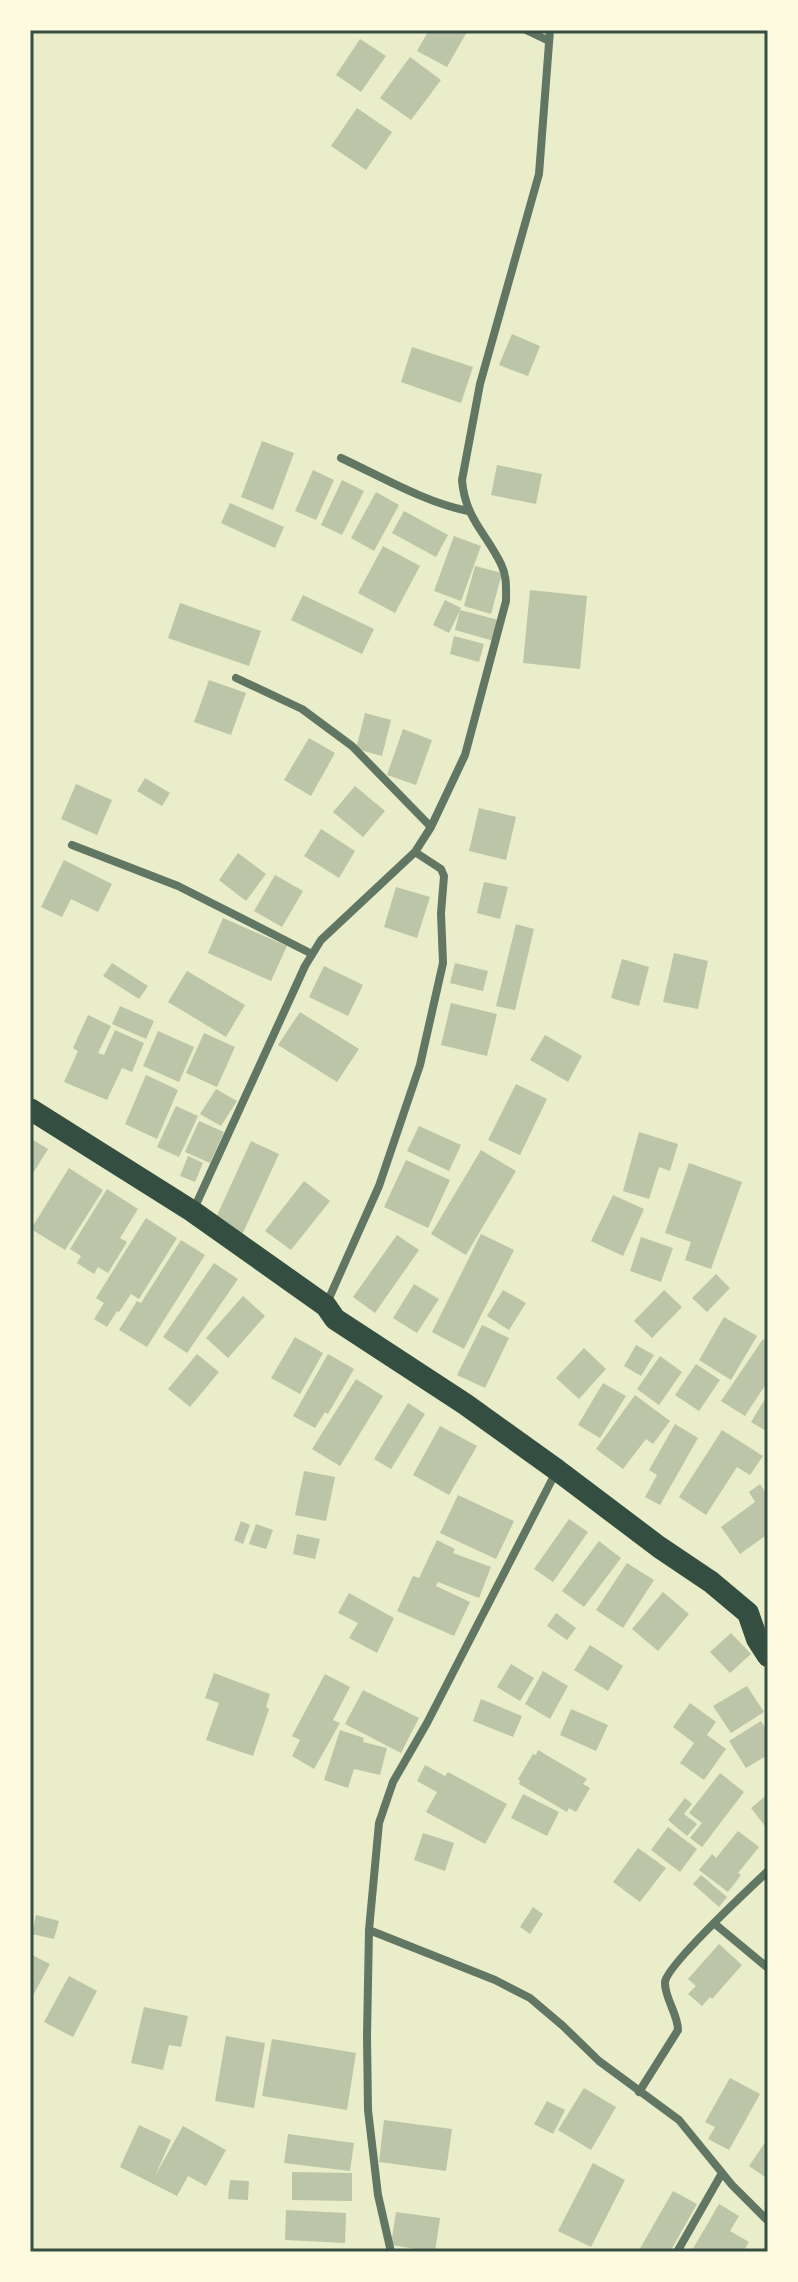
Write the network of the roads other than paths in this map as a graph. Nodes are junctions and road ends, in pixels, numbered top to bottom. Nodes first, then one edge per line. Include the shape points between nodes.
1 (526, 30) edge
2 (550, 30) edge
3 (549, 41) junction
4 (341, 458) dead end
5 (468, 511) junction
6 (236, 678) dead end
7 (431, 827) junction
8 (72, 845) dead end
9 (415, 852) junction
10 (312, 954) junction
11 (30, 1109) edge
12 (192, 1211) junction
13 (326, 1306) junction
14 (557, 1470) junction
15 (768, 1656) edge
16 (768, 1871) edge
17 (715, 1924) junction
18 (369, 1930) junction
19 (768, 1968) edge
20 (639, 2092) junction
21 (722, 2173) junction
22 (768, 2221) edge
23 (391, 2252) edge
24 (677, 2252) edge

1 - 3 street
2 - 3 street
3 - 5 street via 539,174 480,384 462,480
4 - 5 street
5 - 7 street via 501,565 506,601 465,755
6 - 7 street via 302,709 352,746
7 - 9 street
8 - 10 street via 178,886
9 - 10 street
9 - 13 street via 444,876 443,963 420,1065 384,1171
10 - 12 street
11 - 12 highway
12 - 13 highway
13 - 14 highway via 335,1319
14 - 15 highway via 748,1613
14 - 18 street via 393,1782 379,1823
16 - 17 street
17 - 19 street
17 - 20 street via 666,1977 678,2030
18 - 20 street via 530,1998
18 - 23 street via 368,2110
20 - 21 street via 679,2120
21 - 22 street
21 - 24 street

